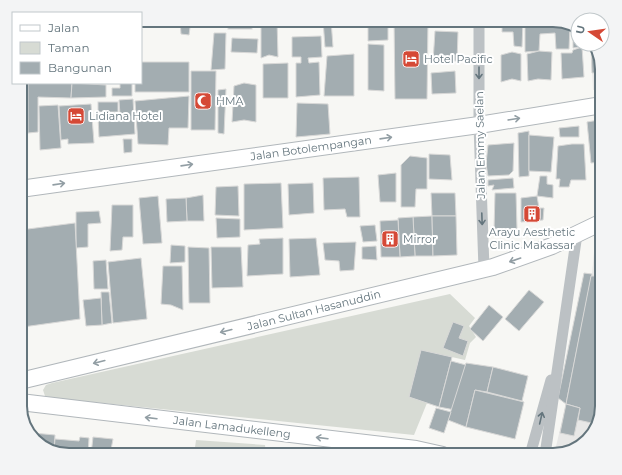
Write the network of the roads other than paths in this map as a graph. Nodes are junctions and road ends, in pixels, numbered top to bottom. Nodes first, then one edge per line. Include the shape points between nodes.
1 (479, 27) edge
2 (595, 106) edge
3 (479, 124) junction
4 (27, 188) edge
5 (595, 225) edge
6 (577, 234) junction
7 (484, 269) junction
8 (559, 354) junction
9 (27, 379) edge
10 (27, 403) edge
11 (384, 448) edge
12 (532, 448) edge
13 (546, 448) edge

1 -> 3 street, Jalan Emmy Saelan
3 -> 2 street, Jalan Botolempangan
4 -> 3 street, Jalan Botolempangan
3 -> 7 street, Jalan Emmy Saelan
5 - 6 street, Jalan Sultan Hasanuddin
6 -> 7 street, Jalan Sultan Hasanuddin via 514,260
6 - 8 street
7 -> 9 street, Jalan Sultan Hasanuddin
12 -> 8 street
8 - 13 street
11 -> 10 street, Jalan Lamadukelleng

